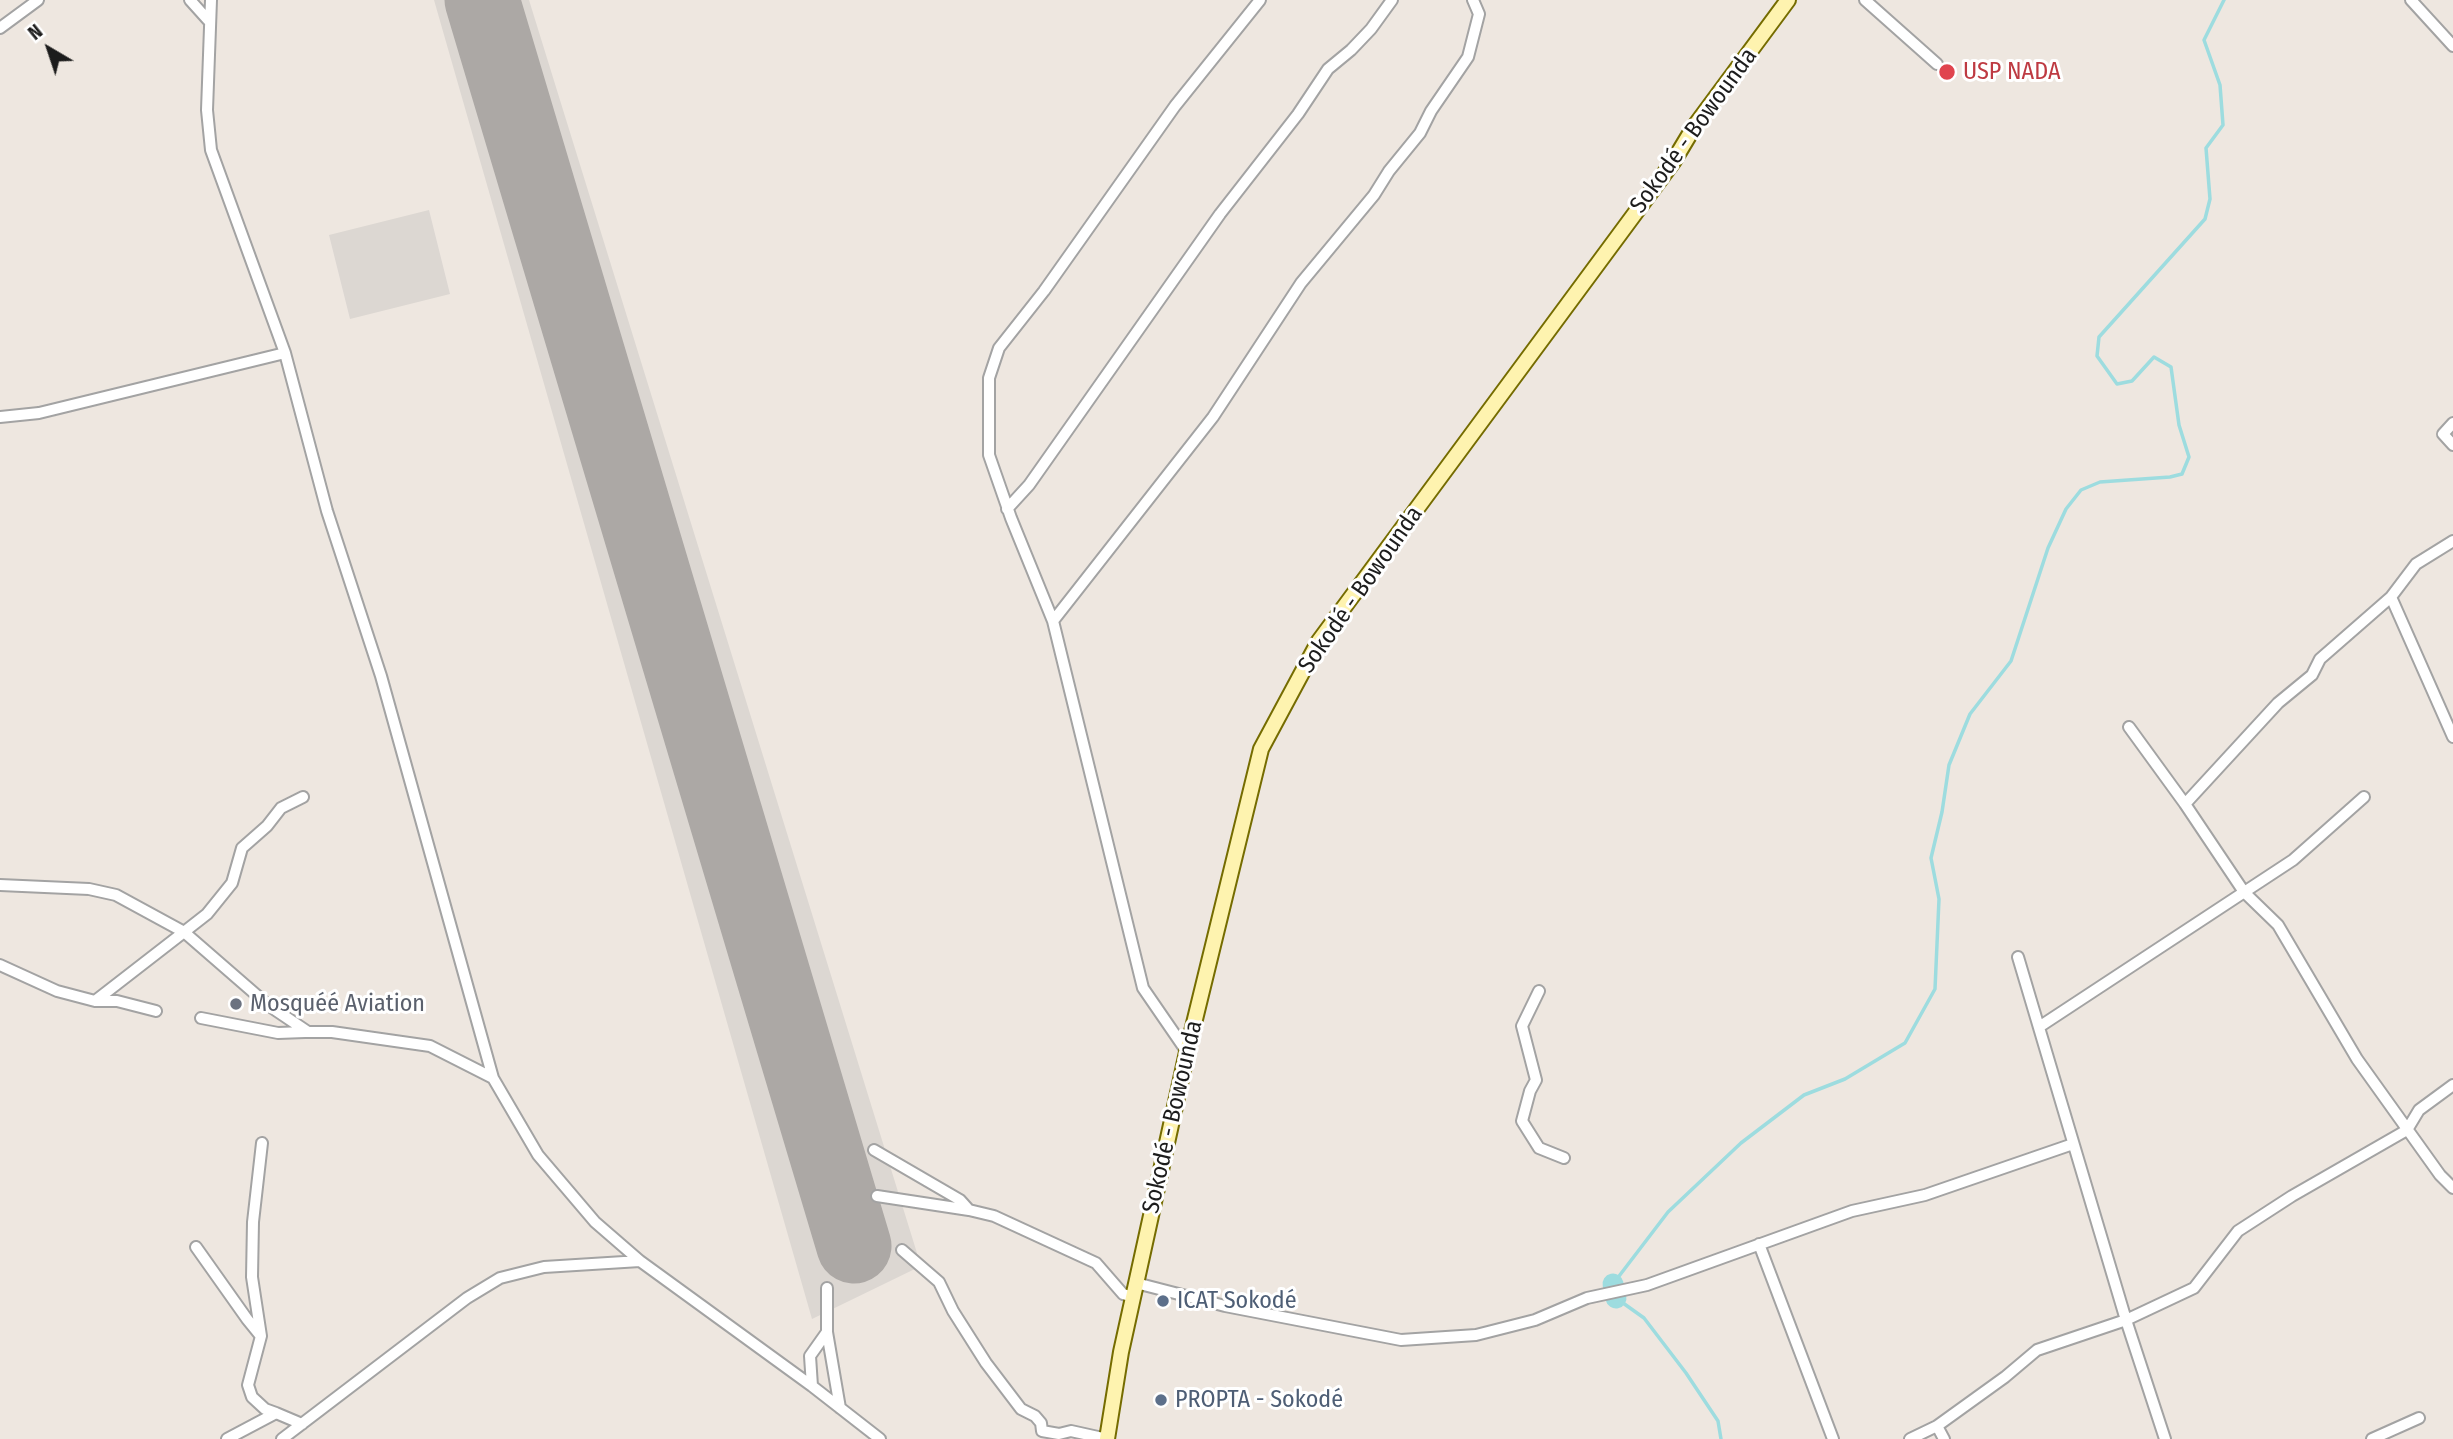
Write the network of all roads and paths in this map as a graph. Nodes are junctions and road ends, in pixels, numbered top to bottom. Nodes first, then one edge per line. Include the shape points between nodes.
1 (38, 0) edge
2 (190, 0) edge
3 (211, 0) edge
4 (1260, 0) edge
5 (1392, 0) edge
6 (1473, 0) edge
7 (1788, 0) edge
8 (1865, 0) edge
9 (2411, 0) edge
10 (208, 20) junction
11 (0, 28) edge
12 (2453, 46) edge
13 (1937, 64) dead end
14 (285, 353) junction
15 (0, 417) edge
16 (2453, 423) edge
17 (2453, 445) edge
18 (1007, 509) junction
19 (2453, 541) edge
20 (2391, 597) junction
21 (1053, 621) junction
22 (2129, 727) dead end
23 (2453, 737) edge
24 (303, 797) dead end
25 (2364, 797) dead end
26 (2186, 804) junction
27 (0, 885) edge
28 (2244, 892) junction
29 (184, 932) junction
30 (2018, 957) dead end
31 (0, 965) edge
32 (1539, 990) dead end
33 (95, 1001) junction
34 (156, 1011) dead end
35 (201, 1018) dead end
36 (2039, 1027) junction
37 (307, 1032) junction
38 (1187, 1052) junction
39 (493, 1078) junction
40 (2453, 1085) edge
41 (2407, 1130) junction
42 (262, 1143) dead end
43 (2073, 1144) junction
44 (874, 1150) dead end
45 (1564, 1158) dead end
46 (2453, 1188) edge
47 (877, 1196) dead end
48 (969, 1210) junction
49 (1759, 1244) junction
50 (196, 1247) dead end
51 (902, 1250) dead end
52 (640, 1261) junction
53 (827, 1288) dead end
54 (1134, 1290) junction
55 (2126, 1320) junction
56 (827, 1332) junction
57 (261, 1336) junction
58 (812, 1386) junction
59 (840, 1408) junction
60 (276, 1413) junction
61 (2419, 1418) dead end
62 (302, 1424) junction
63 (1937, 1426) junction
64 (227, 1439) edge
65 (282, 1439) edge
66 (880, 1439) edge
67 (1107, 1439) edge
68 (1833, 1439) edge
69 (1910, 1439) edge
70 (1944, 1439) edge
71 (2165, 1439) edge
72 (2372, 1439) edge

1 - 11 street
2 - 10 street
3 - 10 street
4 - 18 street via 1175,106 999,348 989,378 989,455
5 - 18 street via 1371,29 1328,69 1029,485
6 - 21 street via 1479,14 1468,57 1420,133 1301,283 1213,417
7 - 38 main road, Sokodé - Bowounda via 1319,641 1261,749
8 - 13 street
9 - 12 street
10 - 14 street via 211,150
14 - 15 street via 39,413
14 - 39 street
16 - 17 street via 2443,434
18 - 21 street
19 - 20 street via 2416,564
20 - 23 street
20 - 26 street via 2320,659 2312,675 2278,703
21 - 38 street via 1143,988
22 - 26 street
24 - 29 street via 281,808 242,848 232,883 207,914
25 - 28 street via 2293,860
26 - 28 street
27 - 29 street via 89,889 116,895
28 - 36 street
28 - 41 street via 2278,925 2357,1059
29 - 33 street
29 - 37 street via 268,1005
30 - 36 street
31 - 33 street
32 - 45 street via 1522,1026 1536,1080 1522,1121 1539,1149
33 - 34 street
35 - 37 street via 278,1033
36 - 43 street
37 - 39 street via 430,1046
38 - 54 main road, Sokodé - Bowounda
39 - 52 street via 538,1155 595,1222
40 - 41 street via 2419,1110
41 - 46 street
41 - 55 street via 2238,1231 2194,1288
42 - 57 street via 252,1277
43 - 49 street via 1925,1195 1853,1212
43 - 55 street
44 - 48 street via 960,1200
47 - 48 street
48 - 54 street via 1004,1220 1097,1263 1123,1294
49 - 54 street via 1647,1285 1587,1298 1535,1320 1476,1335 1401,1340
49 - 68 street
50 - 57 street
51 - 67 street via 939,1282 986,1363 1021,1409 1041,1423 1042,1431 1071,1431
52 - 58 street
52 - 62 street via 544,1267 500,1278
53 - 56 street
54 - 67 main road, Sokodé - Bowounda
55 - 63 street via 2037,1350
55 - 71 street
56 - 58 street via 810,1356
56 - 59 street
57 - 60 street via 248,1385 252,1397
58 - 59 street
59 - 66 street
60 - 62 street
60 - 64 street
61 - 72 street
62 - 65 street
63 - 69 street
63 - 70 street

